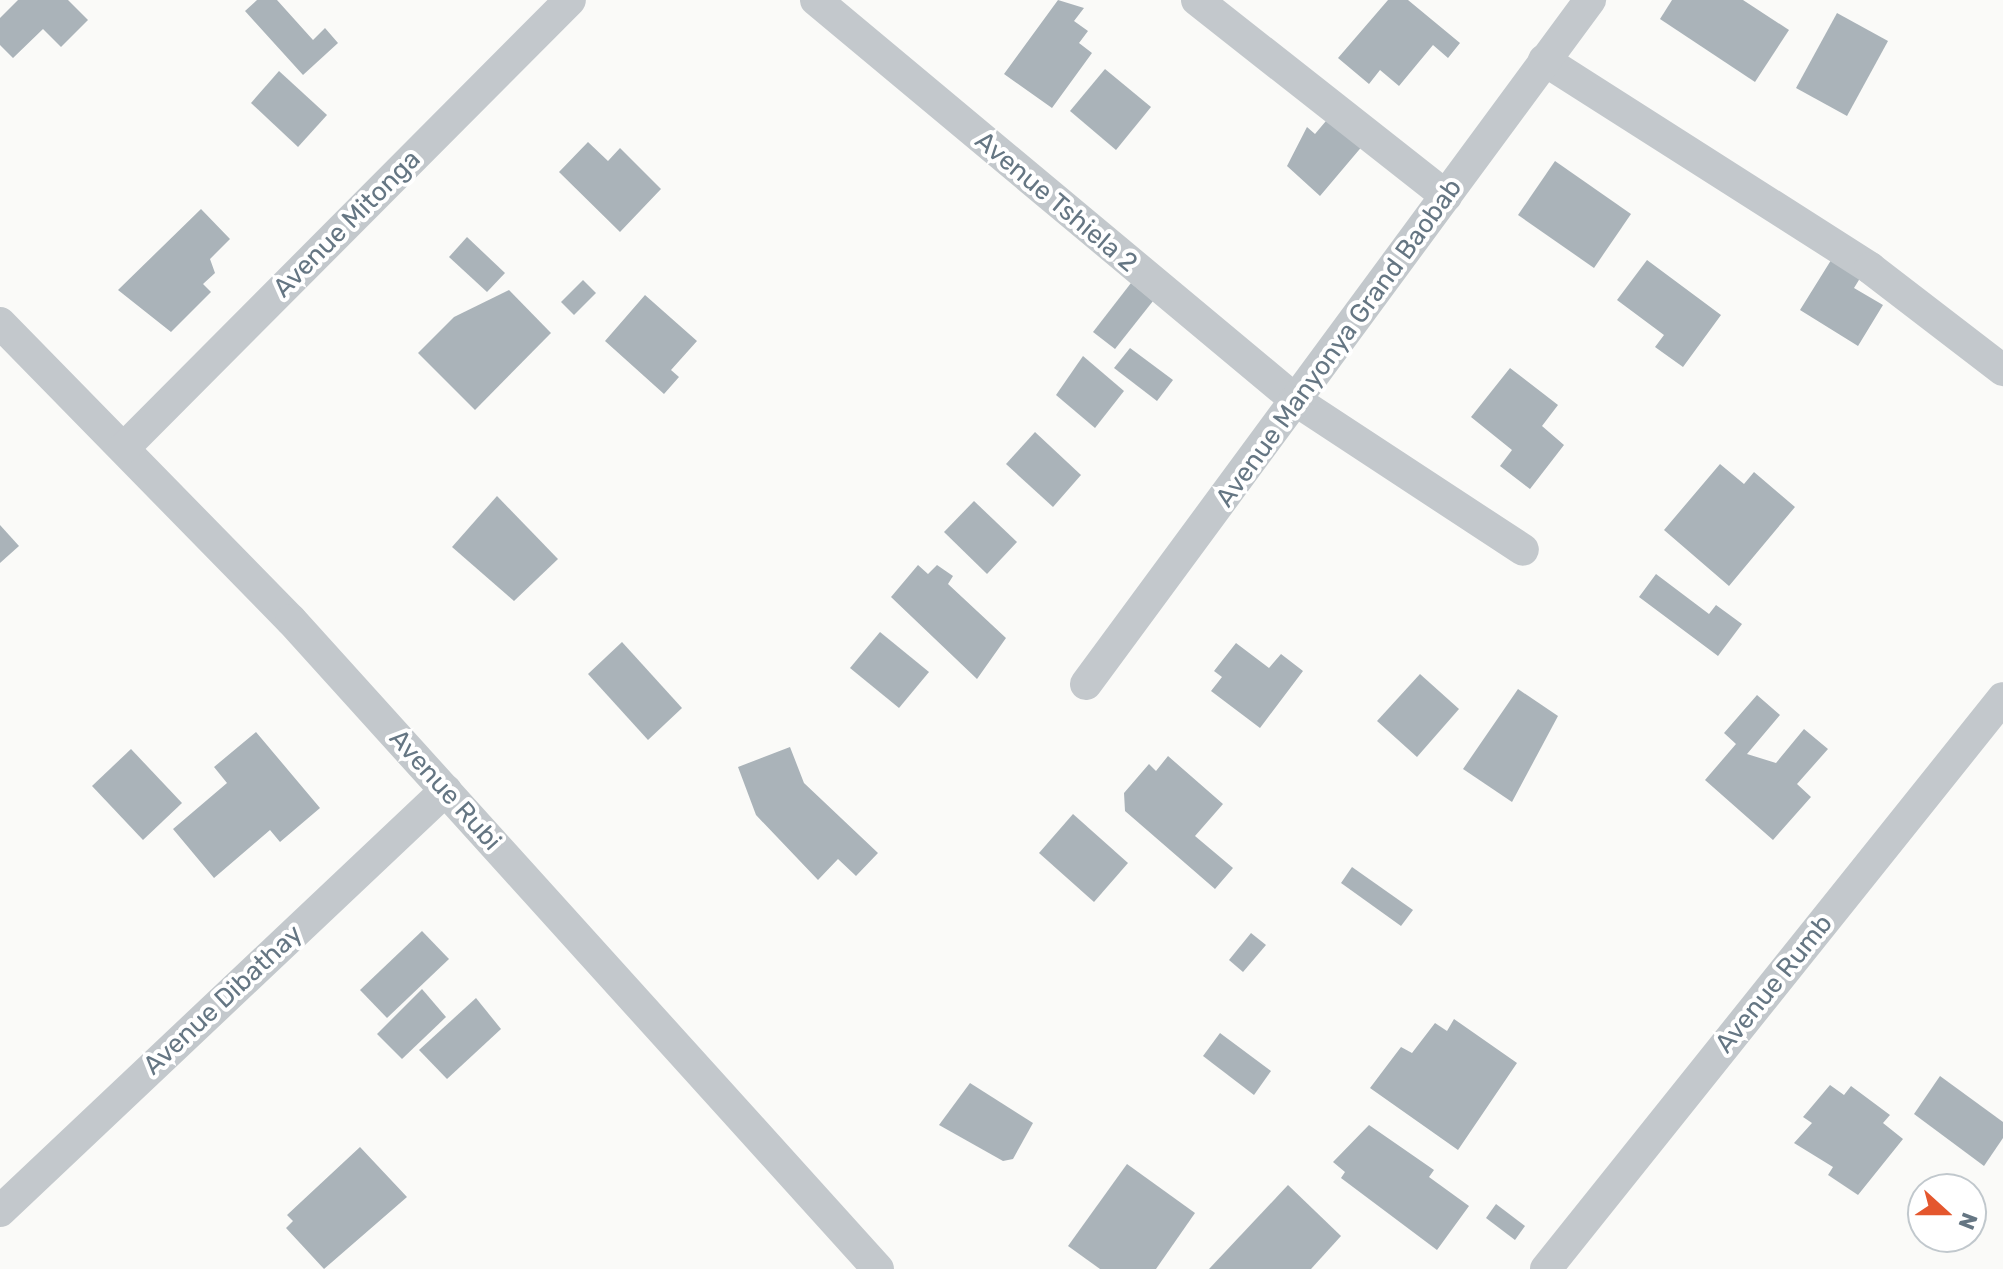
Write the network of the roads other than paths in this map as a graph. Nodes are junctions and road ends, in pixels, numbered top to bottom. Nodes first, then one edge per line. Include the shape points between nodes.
1 (570, 0) edge
2 (816, 0) edge
3 (1197, 0) edge
4 (1590, 0) edge
5 (1544, 60) junction
6 (1446, 196) junction
7 (0, 323) edge
8 (2003, 370) edge
9 (1298, 402) junction
10 (124, 448) junction
11 (1523, 550) dead end
12 (1086, 684) dead end
13 (2003, 698) edge
14 (446, 790) junction
15 (0, 1211) edge
16 (878, 1269) edge
17 (1546, 1269) edge

1 - 10 street, Avenue Mitonga
2 - 9 street, Avenue Tshiela 2
3 - 6 street
4 - 5 street, Avenue Manyonya Grand Baobab
5 - 6 street, Avenue Manyonya Grand Baobab
5 - 8 street via 1870,268
6 - 9 street, Avenue Manyonya Grand Baobab
7 - 10 street, Avenue Rubi
9 - 11 street, Avenue Tshiela 2
9 - 12 street, Avenue Manyonya Grand Baobab
10 - 14 street, Avenue Rubi
13 - 17 street, Avenue Rumb
14 - 15 street, Avenue Dibathay
14 - 16 street, Avenue Rubi

